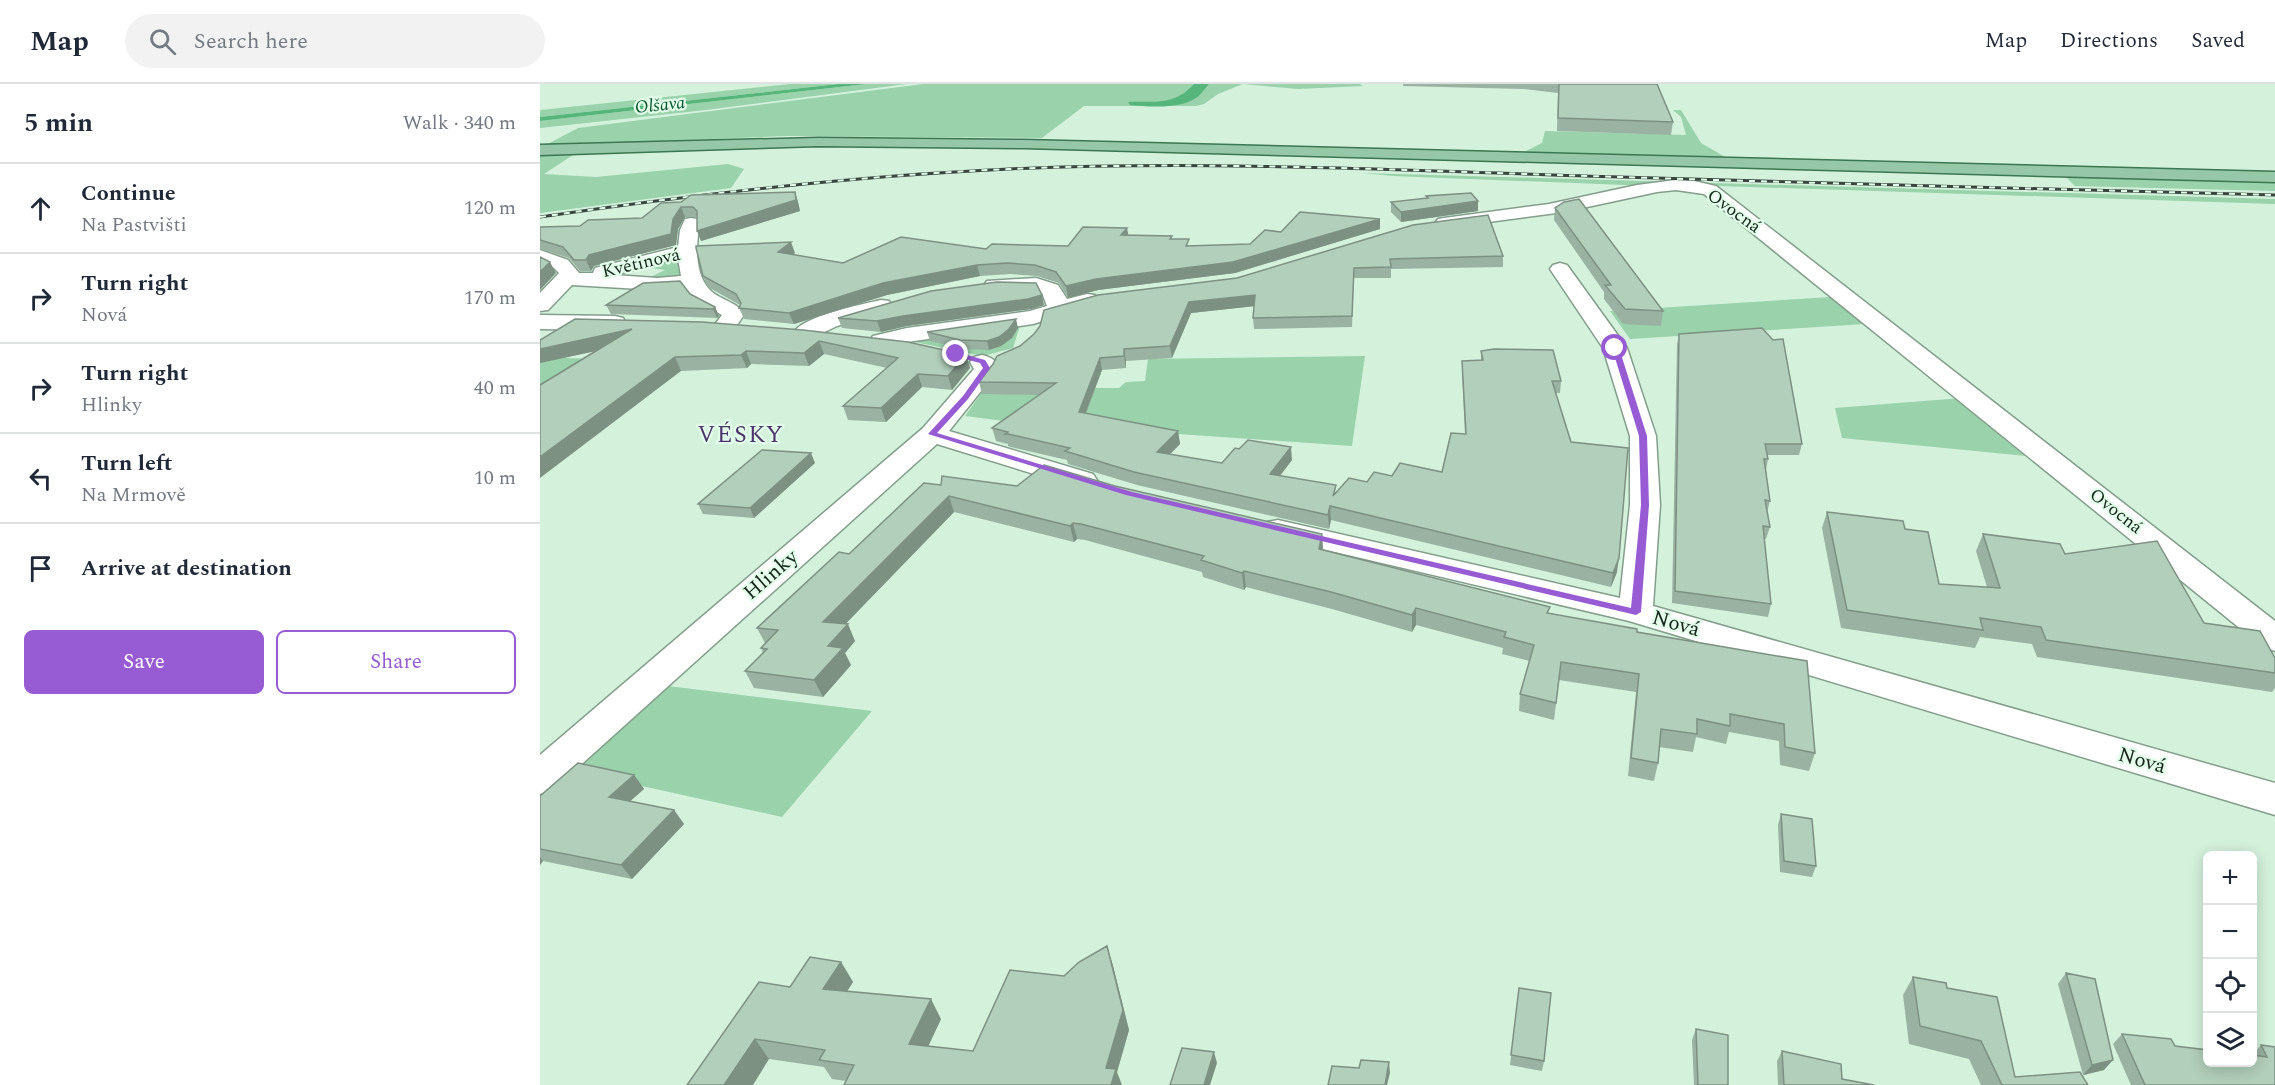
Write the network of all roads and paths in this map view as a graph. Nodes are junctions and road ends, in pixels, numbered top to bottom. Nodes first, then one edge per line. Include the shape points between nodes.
1 (540, 150) edge
2 (2275, 177) edge
3 (691, 222) dead end
4 (1423, 226) edge
5 (688, 250) junction
6 (540, 256) edge
7 (1560, 269) dead end
8 (566, 279) junction
9 (693, 280) junction
10 (975, 287) edge
11 (1110, 296) edge
12 (900, 300) edge
13 (540, 305) edge
14 (1066, 307) junction
15 (634, 324) edge
16 (747, 328) edge
17 (781, 331) edge
18 (544, 332) edge
19 (804, 333) junction
20 (863, 339) junction
21 (932, 434) junction
22 (1107, 487) edge
23 (1247, 522) edge
24 (1636, 612) junction
25 (2275, 639) edge
26 (540, 778) edge
27 (2275, 799) edge

1 - 2 main road via 783,143 990,143
3 - 5 street
4 - 25 street, Ovocná via 1563,207 1658,188 1685,186 1710,190
5 - 8 street, Květinová
5 - 9 street, Květinová
6 - 8 street via 568,269
7 - 24 street via 1615,348 1643,436 1645,505
8 - 9 street, Květinová via 599,278 656,285
8 - 13 street
9 - 16 street, Květinová via 699,294 732,312 730,320 713,326
10 - 14 street via 1043,285 1051,289 1055,302
11 - 14 street
12 - 19 street via 829,321
14 - 20 street via 1030,327
15 - 18 street via 577,322
17 - 19 street
19 - 20 street
20 - 21 street, Hlinky via 975,356 986,366 965,398
21 - 22 street
21 - 26 street, Hlinky
23 - 24 street, Nová
24 - 27 street, Nová

